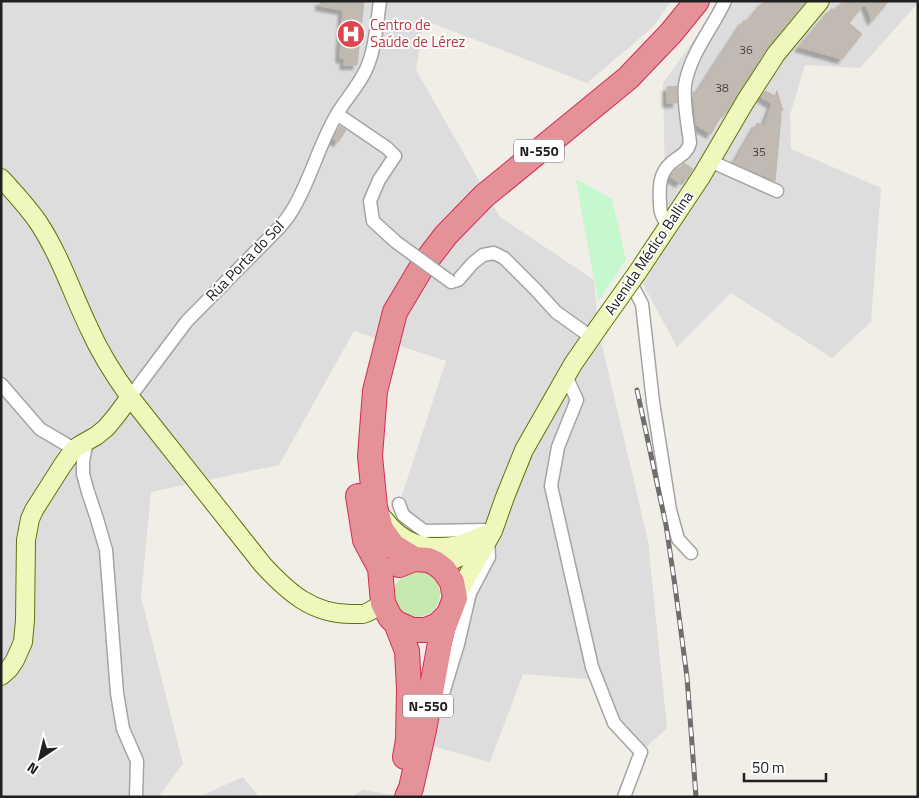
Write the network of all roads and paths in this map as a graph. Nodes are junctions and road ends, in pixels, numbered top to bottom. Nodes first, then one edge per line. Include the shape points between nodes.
1 (380, 1) edge
2 (697, 1) edge
3 (726, 1) edge
4 (820, 1) edge
5 (337, 114) junction
6 (710, 161) junction
7 (1, 178) edge
8 (778, 191) dead end
9 (668, 225) junction
10 (633, 279) junction
11 (395, 312) junction
12 (594, 332) junction
13 (566, 376) junction
14 (1, 384) edge
15 (130, 397) junction
16 (81, 445) junction
17 (399, 504) dead end
18 (374, 507) junction
19 (490, 531) junction
20 (691, 553) dead end
21 (424, 561) junction
22 (383, 597) junction
23 (452, 606) junction
24 (396, 623) junction
25 (1, 676) edge
26 (421, 743) junction
27 (136, 797) edge
28 (397, 797) edge
29 (407, 797) edge
30 (624, 797) edge

1 - 5 street, Rúa Porta do Sol via 369,62
2 - 11 highway, N-550 via 628,78 484,196 446,235 423,265
3 - 9 street via 696,51 688,72 685,98 688,149 670,163 660,180 661,213
4 - 6 street, Avenida Médico Ballina via 776,54
5 - 12 street, bridge via 395,156 370,201 373,221 396,242 451,282 458,280 483,255 494,253 504,258 556,312
5 - 15 street, Rúa Porta do Sol via 301,195 284,222 187,321
6 - 8 street
6 - 9 street, Avenida Médico Ballina
7 - 15 street via 38,222 57,256 100,352
9 - 10 street, Avenida Médico Ballina
10 - 12 street, Avenida Médico Ballina, bridge
10 - 20 street via 642,304 670,510 678,540
11 - 18 highway, N-550 via 375,391 370,456
11 - 22 highway, N-550 via 365,388 358,428 358,498 365,540 380,568
12 - 13 street, Avenida Médico Ballina
13 - 19 street, Avenida Médico Ballina via 524,450
13 - 30 street via 576,400 558,447 551,486 592,667 614,723 641,752
14 - 16 street via 40,429
15 - 16 street via 106,428
15 - 22 street via 263,565 287,590 302,601 339,614 364,614
16 - 25 street via 62,466 30,519 26,540 23,642 15,660
16 - 27 street via 83,474 106,550 117,693 123,729 137,760
17 - 19 street via 402,515 424,532
18 - 19 street via 388,525 408,542 431,548 459,545
18 - 21 highway, N-550 via 381,529 393,546
19 - 21 street, Avenida Médico Ballina via 459,558 447,563
19 - 23 street, Avenida Médico Ballina
19 - 26 street via 489,557 470,593 431,733
21 - 22 highway via 398,565 390,572 384,584
21 - 23 highway, N-550 via 444,570 452,582
22 - 24 highway, N-550
23 - 24 highway via 438,625 426,630 412,630
23 - 26 highway, N-550 via 442,632
24 - 28 highway, N-550 via 407,651 409,689 408,740
26 - 29 highway, N-550

